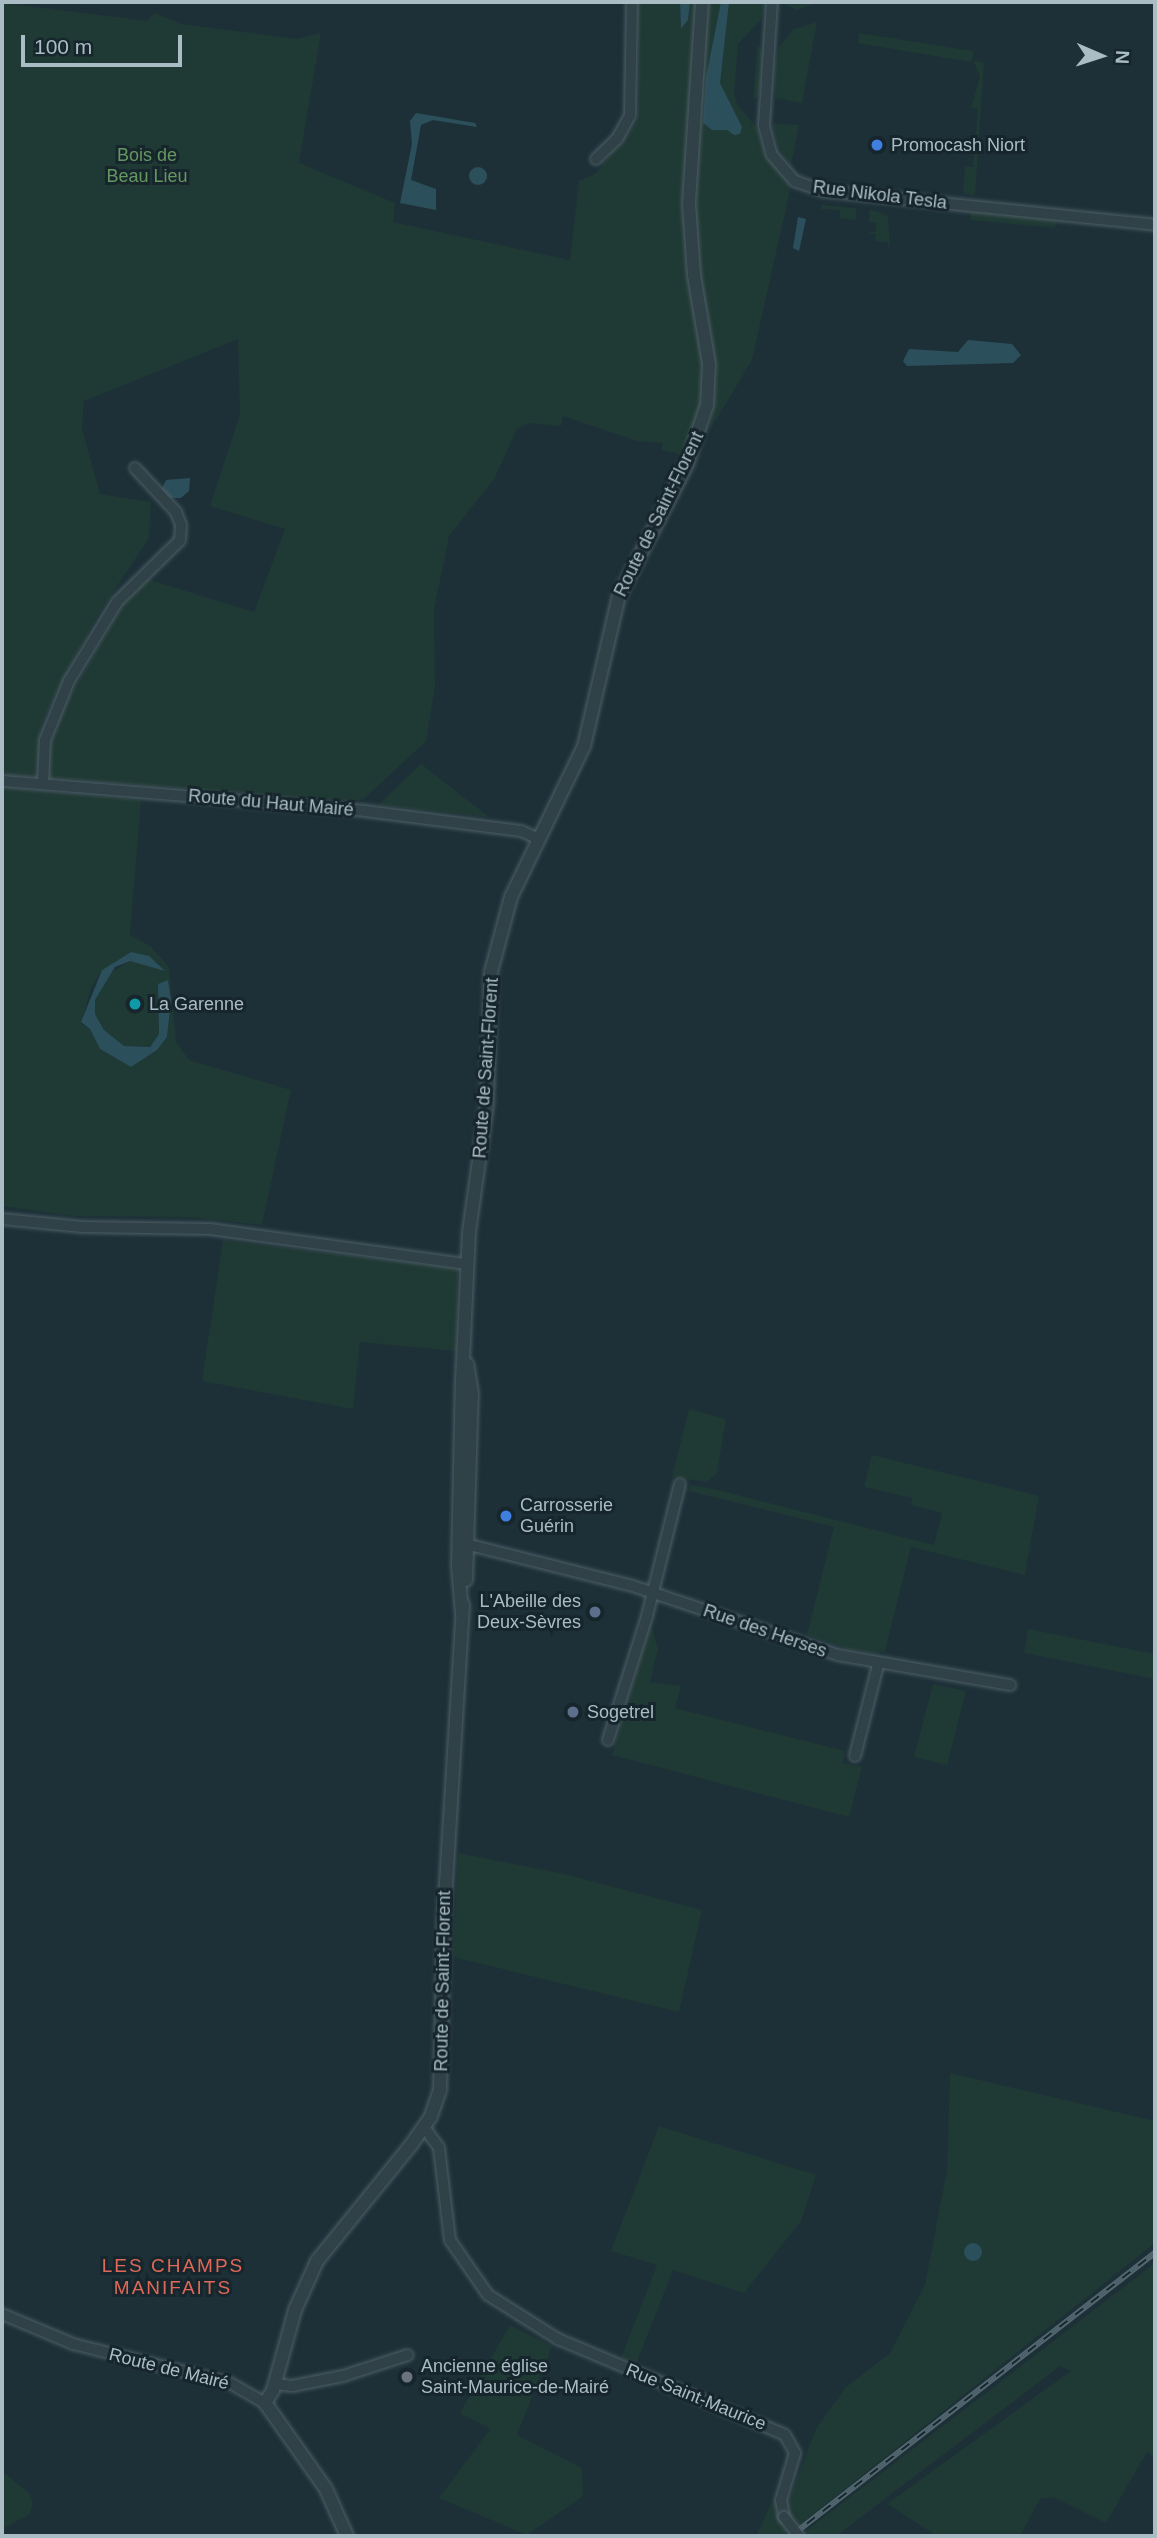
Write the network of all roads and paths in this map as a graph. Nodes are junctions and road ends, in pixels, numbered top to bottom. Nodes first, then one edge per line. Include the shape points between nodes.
1 (632, 2) edge
2 (702, 2) edge
3 (772, 2) edge
4 (596, 159) dead end
5 (1155, 225) edge
6 (135, 468) dead end
7 (2, 781) edge
8 (43, 784) junction
9 (537, 838) junction
10 (2, 1219) edge
11 (467, 1264) junction
12 (680, 1484) dead end
13 (463, 1543) junction
14 (653, 1593) junction
15 (878, 1665) junction
16 (1010, 1685) dead end
17 (608, 1740) dead end
18 (855, 1756) dead end
19 (424, 2127) junction
20 (2, 2314) edge
21 (408, 2355) dead end
22 (275, 2384) junction
23 (265, 2403) junction
24 (348, 2536) edge
25 (799, 2536) edge

1 - 4 street via 630,116 617,139
2 - 9 street, Route de Saint-Florent via 689,203 694,275 709,364 708,405 687,464 619,596 584,746
3 - 5 street, Rue Nikola Tesla via 764,126 772,155 795,181 823,191
6 - 8 street via 176,512 180,540 117,602 69,681 45,740
7 - 8 street, Route du Haut Mairé
8 - 9 street, Route du Haut Mairé via 365,811 520,831
9 - 11 street, Route de Saint-Florent via 511,897 491,972 487,1104
10 - 11 street via 83,1227 210,1229
11 - 13 street, Route de Saint-Florent
12 - 14 street
13 - 14 street, Rue des Herses
13 - 19 street, Route de Saint-Florent via 444,1916 442,2074 436,2103
14 - 15 street, Rue des Herses via 813,1648
14 - 17 street
15 - 16 street, Rue des Herses
15 - 18 street
19 - 22 street, Route de Saint-Florent via 317,2261 295,2310
19 - 25 street, Rue Saint-Maurice, bridge via 441,2157 447,2233 488,2295 558,2339 785,2435 795,2453 781,2500 784,2517
20 - 23 street, Route de Mairé via 73,2344 230,2383
21 - 22 street via 343,2376 292,2386
22 - 23 street, Route de Saint-Florent
23 - 24 street, Route de Mairé via 326,2489

